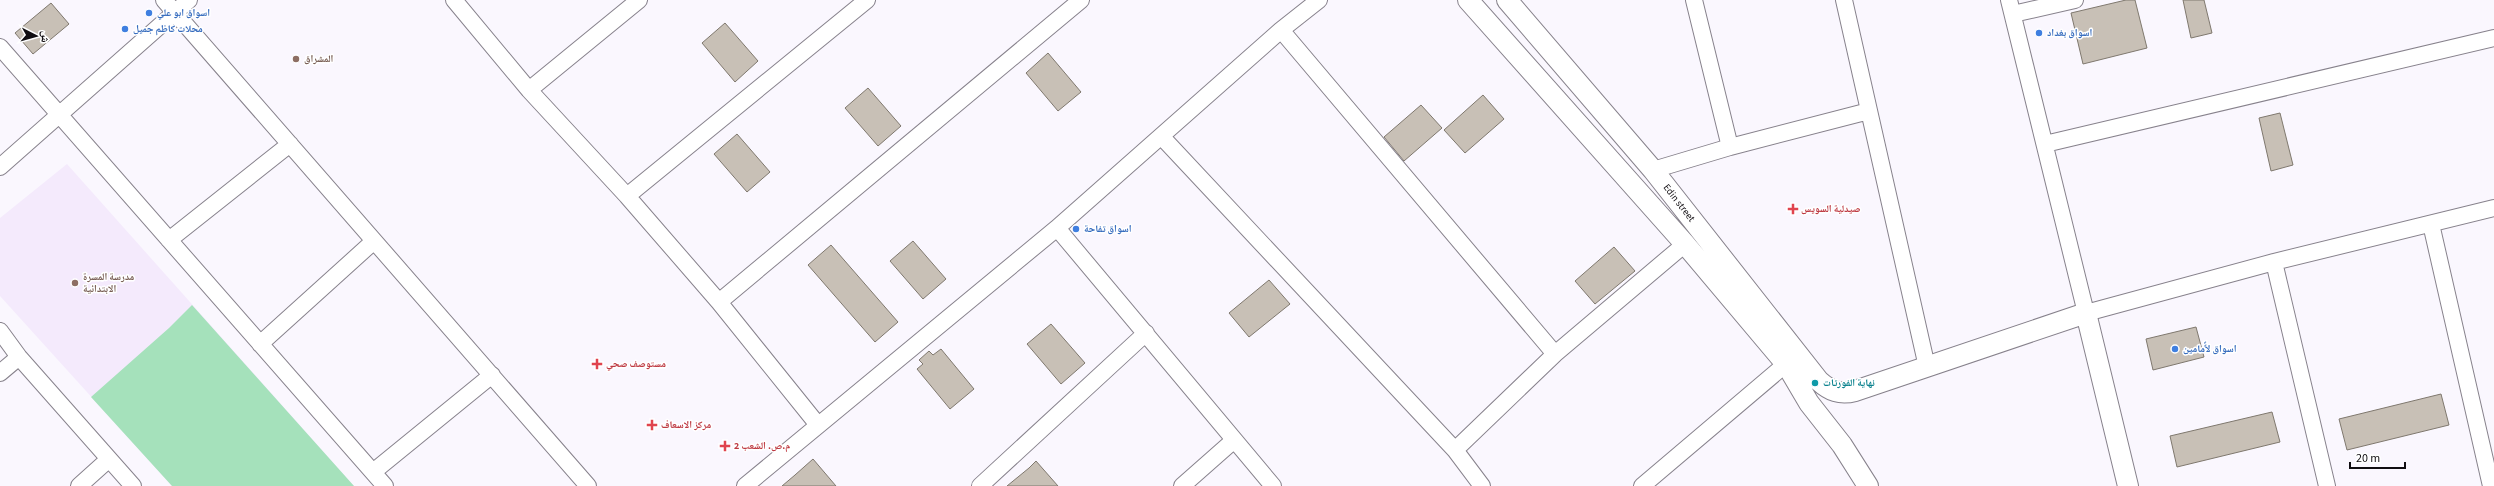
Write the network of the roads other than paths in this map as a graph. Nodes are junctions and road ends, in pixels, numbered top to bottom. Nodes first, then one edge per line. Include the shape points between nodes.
1 (164, 0) edge
2 (189, 0) edge
3 (454, 0) edge
4 (639, 0) edge
5 (867, 0) edge
6 (1081, 0) edge
7 (1319, 0) edge
8 (1468, 0) edge
9 (1507, 0) edge
10 (1694, 0) edge
11 (1844, 0) edge
12 (2075, 0) edge
13 (2011, 7) edge
14 (175, 12) junction
15 (1281, 30) junction
16 (2494, 38) edge
17 (0, 47) edge
18 (529, 90) junction
19 (1870, 111) junction
20 (59, 114) junction
21 (1161, 136) junction
22 (290, 144) junction
23 (2045, 144) junction
24 (1730, 146) junction
25 (0, 166) edge
26 (1653, 170) junction
27 (627, 196) junction
28 (2494, 208) edge
29 (2430, 224) junction
30 (1057, 228) junction
31 (169, 240) junction
32 (374, 241) junction
33 (1685, 244) junction
34 (2274, 262) junction
35 (719, 302) junction
36 (2086, 314) junction
37 (0, 331) edge
38 (1146, 333) junction
39 (260, 344) junction
40 (1555, 354) junction
41 (19, 357) junction
42 (1786, 364) junction
43 (1927, 367) junction
44 (0, 373) edge
45 (492, 376) junction
46 (818, 424) junction
47 (1233, 441) junction
48 (1455, 450) junction
49 (109, 459) junction
50 (373, 472) junction
51 (581, 483) edge
52 (79, 486) edge
53 (133, 486) edge
54 (385, 486) edge
55 (745, 486) edge
56 (980, 486) edge
57 (1182, 486) edge
58 (1273, 486) edge
59 (1482, 486) edge
60 (1642, 486) edge
61 (1868, 486) edge
62 (2128, 486) edge
63 (2327, 486) edge
64 (2491, 486) edge

1 - 14 street
2 - 14 street
3 - 18 street
4 - 18 street
5 - 27 street
6 - 35 street
7 - 15 street
8 - 33 street
9 - 26 street, Edin street
10 - 24 street
11 - 19 street
12 - 13 street
13 - 23 street
14 - 20 street
14 - 22 street
15 - 21 street
15 - 40 street
16 - 23 street
17 - 20 street
18 - 27 street
19 - 24 street
19 - 43 street
20 - 25 street
20 - 31 street
21 - 30 street
21 - 48 street
22 - 31 street
22 - 32 street
23 - 36 street
24 - 26 street
26 - 43 street, Edin street via 1819,381 1833,391 1848,393
27 - 35 street
28 - 29 street
29 - 34 street
29 - 64 street
30 - 38 street
30 - 46 street
31 - 39 street
32 - 39 street
32 - 45 street
33 - 40 street
33 - 42 street
34 - 36 street
34 - 63 street
35 - 46 street
36 - 43 street, Edin street
36 - 62 street
37 - 41 street
38 - 47 street
38 - 56 street
39 - 50 street
40 - 48 street
41 - 44 street
41 - 49 street
42 - 60 street
42 - 61 street via 1809,403
45 - 50 street
45 - 51 street
46 - 55 street
47 - 57 street
47 - 58 street
48 - 59 street
49 - 52 street
49 - 53 street
50 - 54 street

